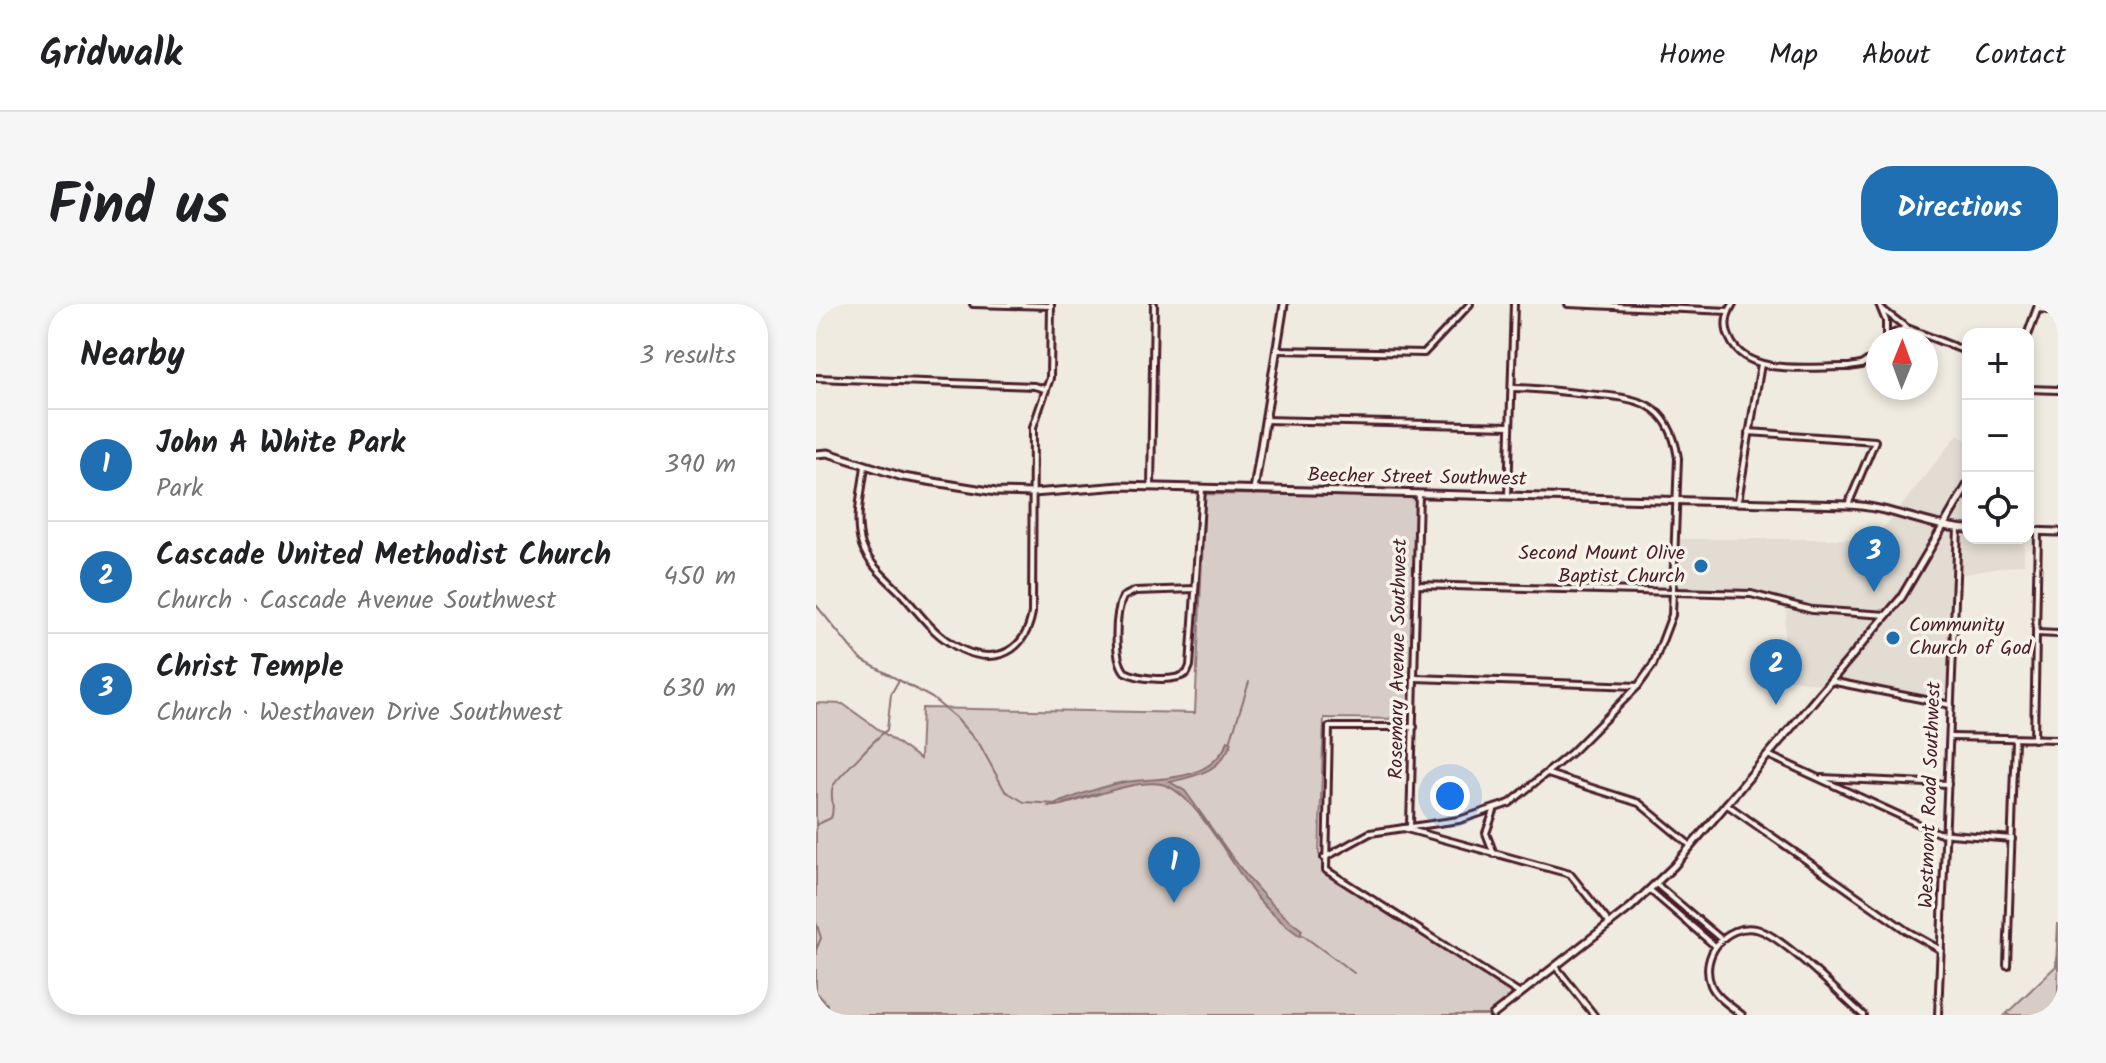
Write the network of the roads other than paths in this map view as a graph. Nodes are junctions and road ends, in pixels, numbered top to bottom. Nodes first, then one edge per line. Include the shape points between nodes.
1 (973, 304) edge
2 (1154, 304) edge
3 (1284, 304) edge
4 (1470, 304) edge
5 (1514, 304) edge
6 (1568, 304) edge
7 (1733, 304) edge
8 (1879, 304) edge
9 (1051, 305) edge
10 (2038, 306) edge
11 (1883, 310) junction
12 (1729, 311) junction
13 (2058, 311) edge
14 (1886, 328) edge
15 (1907, 328) edge
16 (2030, 328) edge
17 (1938, 340) edge
18 (1277, 350) junction
19 (1962, 350) edge
20 (1866, 362) edge
21 (1761, 364) junction
22 (816, 378) edge
23 (1512, 388) junction
24 (1045, 389) junction
25 (2034, 389) edge
26 (2058, 390) edge
27 (1265, 420) junction
28 (1510, 426) junction
29 (1749, 432) junction
30 (816, 454) edge
31 (865, 465) junction
32 (1151, 487) junction
33 (1202, 489) junction
34 (1254, 490) junction
35 (1033, 493) junction
36 (1419, 494) junction
37 (1962, 495) edge
38 (1508, 496) junction
39 (1677, 500) junction
40 (1738, 501) junction
41 (1848, 505) junction
42 (1945, 525) junction
43 (1958, 528) junction
44 (1962, 528) edge
45 (2034, 532) edge
46 (2038, 532) junction
47 (2058, 532) edge
48 (1417, 585) junction
49 (1195, 589) junction
50 (1674, 591) junction
51 (1887, 615) junction
52 (2036, 633) junction
53 (2058, 634) edge
54 (1415, 678) junction
55 (1830, 681) junction
56 (1638, 686) junction
57 (1951, 705) junction
58 (1414, 727) junction
59 (1950, 737) junction
60 (2034, 739) junction
61 (2058, 739) edge
62 (2015, 740) junction
63 (1768, 755) junction
64 (1548, 774) junction
65 (1818, 778) junction
66 (1948, 784) junction
67 (1726, 804) junction
68 (1494, 811) junction
69 (1410, 826) junction
70 (1401, 827) junction
71 (1946, 835) junction
72 (2012, 839) junction
73 (1691, 846) junction
74 (1496, 855) junction
75 (1324, 858) junction
76 (1656, 884) junction
77 (1650, 890) junction
78 (1610, 924) junction
79 (1721, 939) junction
80 (1715, 946) junction
81 (1941, 950) junction
82 (2007, 965) dead end
83 (1555, 966) junction
84 (1520, 994) junction
85 (1494, 1015) edge
86 (1594, 1015) edge
87 (1742, 1015) edge
88 (1863, 1015) edge
89 (1938, 1015) edge

1 - 9 street
2 - 32 street
3 - 18 street
4 - 18 street via 1424,353
5 - 23 street
6 - 12 street
7 - 12 street
8 - 11 street
9 - 24 street via 1050,378
10 - 13 street
10 - 16 street
11 - 14 street
11 - 15 street
12 - 21 street via 1726,329 1734,348
17 - 19 street
18 - 27 street
20 - 21 street via 1849,367
21 - 29 street
22 - 24 street
23 - 28 street
23 - 39 street via 1622,395 1649,406 1675,441
24 - 35 street via 1033,427
25 - 26 street
27 - 28 street
27 - 34 street
28 - 38 street
29 - 40 street
29 - 41 street via 1875,441
30 - 31 street, Beecher Street Southwest
31 - 35 street, Beecher Street Southwest via 942,485
31 - 35 street via 858,527 871,561 940,635 979,654 1010,651 1029,629
32 - 33 street, Beecher Street Southwest
32 - 35 street, Beecher Street Southwest
33 - 34 street, Beecher Street Southwest
33 - 49 street
34 - 36 street, Beecher Street Southwest
36 - 38 street, Beecher Street Southwest
36 - 48 street, Rosemary Avenue Southwest
37 - 42 street
38 - 39 street, Beecher Street Southwest
39 - 40 street, Beecher Street Southwest
39 - 50 street
40 - 41 street, Beecher Street Southwest
41 - 42 street, Beecher Street Southwest
42 - 43 street, Beecher Street Southwest
42 - 51 street
43 - 44 street, Beecher Street Southwest
43 - 57 street, Westmont Road Southwest
45 - 46 street
46 - 47 street
46 - 52 street
48 - 50 street
48 - 54 street, Rosemary Avenue Southwest
49 - 49 street via 1187,673 1177,678 1125,672 1119,658 1123,597 1135,591
50 - 51 street via 1751,594 1812,610
50 - 56 street via 1665,638
51 - 55 street
52 - 53 street
52 - 60 street
54 - 56 street
54 - 58 street, Rosemary Avenue Southwest
55 - 57 street
55 - 63 street
56 - 64 street
57 - 59 street, Westmont Road Southwest
58 - 69 street, Rosemary Avenue Southwest
58 - 75 street via 1329,727
59 - 62 street
59 - 66 street, Westmont Road Southwest
60 - 61 street
60 - 62 street
62 - 72 street
63 - 65 street
63 - 67 street
64 - 68 street
64 - 73 street via 1639,803
65 - 66 street
65 - 71 street
66 - 71 street, Westmont Road Southwest
67 - 73 street
67 - 81 street
68 - 69 street
68 - 74 street via 1486,833
69 - 70 street
70 - 74 street
70 - 75 street via 1370,833
71 - 72 street
71 - 81 street, Westmont Road Southwest
72 - 82 street
73 - 76 street
74 - 78 street via 1570,874
75 - 84 street via 1332,876
76 - 77 street
76 - 79 street
77 - 78 street
77 - 80 street
78 - 83 street
79 - 80 street
79 - 88 street via 1743,929 1766,933
80 - 87 street via 1710,983
81 - 89 street, Westmont Road Southwest
83 - 84 street
83 - 86 street
84 - 85 street

